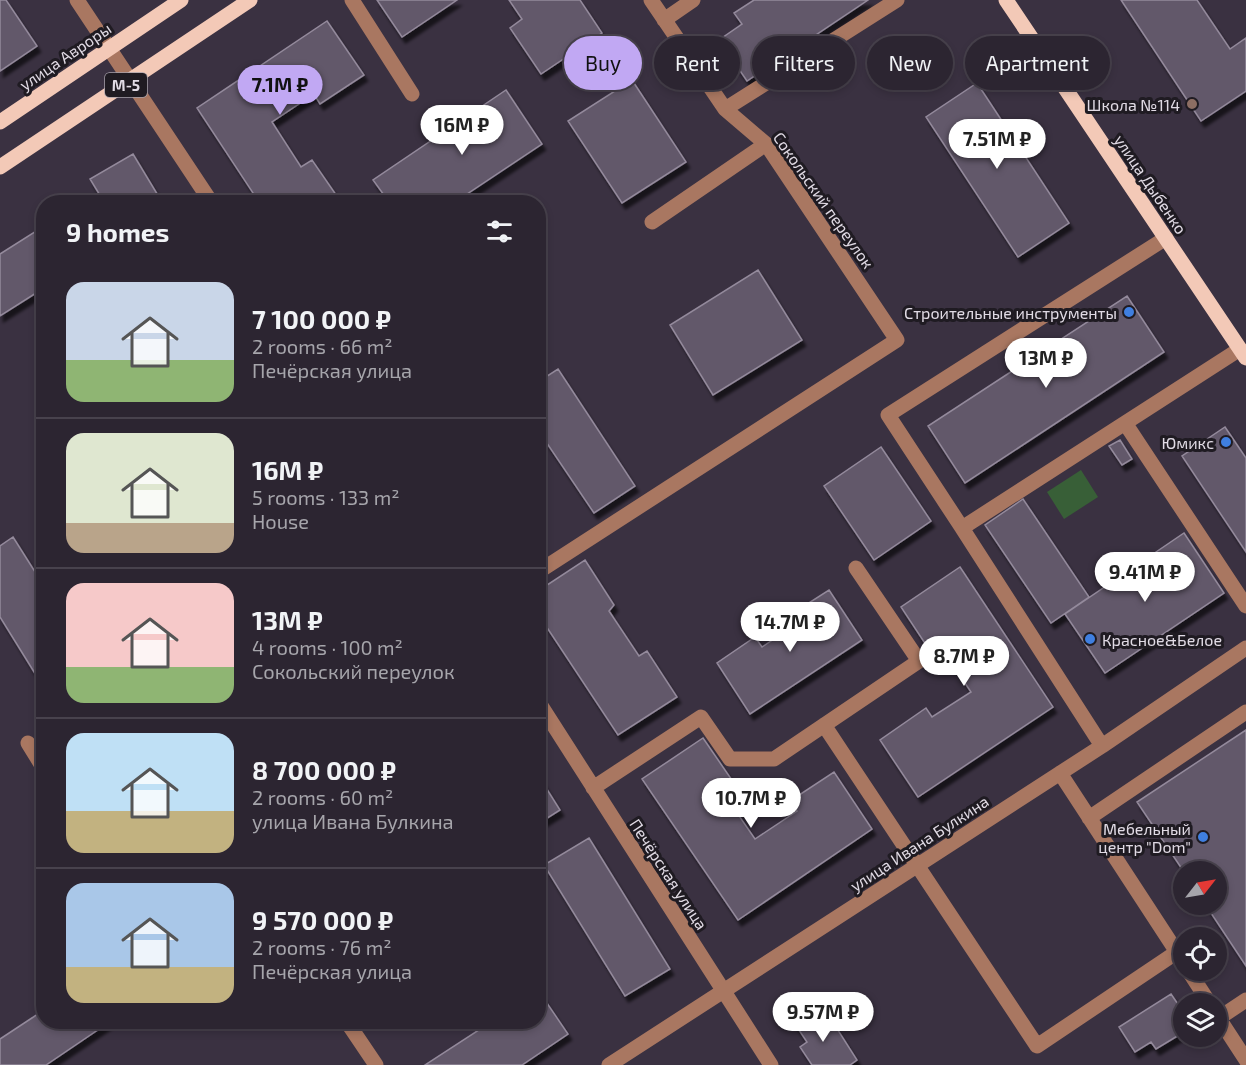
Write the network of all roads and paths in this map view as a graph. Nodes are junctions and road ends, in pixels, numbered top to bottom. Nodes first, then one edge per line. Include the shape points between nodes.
1 (77, 0) edge
2 (181, 0) edge
3 (250, 0) edge
4 (352, 0) edge
5 (651, 0) edge
6 (693, 0) edge
7 (897, 0) edge
8 (1006, 0) edge
9 (664, 20) junction
10 (108, 48) junction
11 (130, 83) junction
12 (412, 94) dead end
13 (725, 110) junction
14 (0, 122) edge
15 (766, 144) junction
16 (0, 167) edge
17 (206, 195) edge
18 (652, 222) dead end
19 (1166, 238) junction
20 (1243, 354) edge
21 (1125, 423) junction
22 (962, 528) junction
23 (546, 567) edge
24 (856, 568) dead end
25 (1246, 606) edge
26 (1246, 648) edge
27 (1246, 712) edge
28 (546, 714) edge
29 (824, 725) junction
30 (28, 743) dead end
31 (1102, 746) junction
32 (36, 756) edge
33 (1060, 773) junction
34 (593, 788) junction
35 (1089, 818) junction
36 (917, 867) junction
37 (1173, 947) edge
38 (1173, 962) edge
39 (723, 990) junction
40 (1246, 1000) edge
41 (1227, 1011) edge
42 (352, 1029) edge
43 (1227, 1030) edge
44 (1246, 1059) edge
45 (376, 1065) edge
46 (609, 1065) edge
47 (771, 1065) edge

1 - 10 street
2 - 10 main road, улица Авроры / М-5
3 - 11 main road, М-5
4 - 12 street
5 - 9 street, Сокольский переулок
6 - 9 street
7 - 13 street
8 - 19 main road, улица Дыбенко
9 - 13 street, Сокольский переулок
10 - 11 street
10 - 14 main road, улица Авроры / М-5
11 - 16 main road, М-5
11 - 17 street
13 - 15 street, Сокольский переулок
15 - 18 street
15 - 23 street, Сокольский переулок via 897,340
19 - 20 main road, улица Дыбенко
19 - 22 street via 888,415
20 - 21 street
21 - 22 street
21 - 25 street
22 - 31 street
24 - 29 street via 919,661
26 - 31 street, улица Ивана Булкина
27 - 35 street
28 - 34 street, Печёрская улица
29 - 34 street via 774,759 730,759 701,717
29 - 36 street
30 - 32 street
31 - 33 street, улица Ивана Булкина
33 - 35 street
33 - 36 street, улица Ивана Булкина
34 - 39 street, Печёрская улица
35 - 37 street
36 - 38 street via 1037,1046
36 - 39 street, улица Ивана Булкина
39 - 46 street, улица Ивана Булкина
39 - 47 street, Печёрская улица
40 - 41 street
42 - 45 street
43 - 44 street

